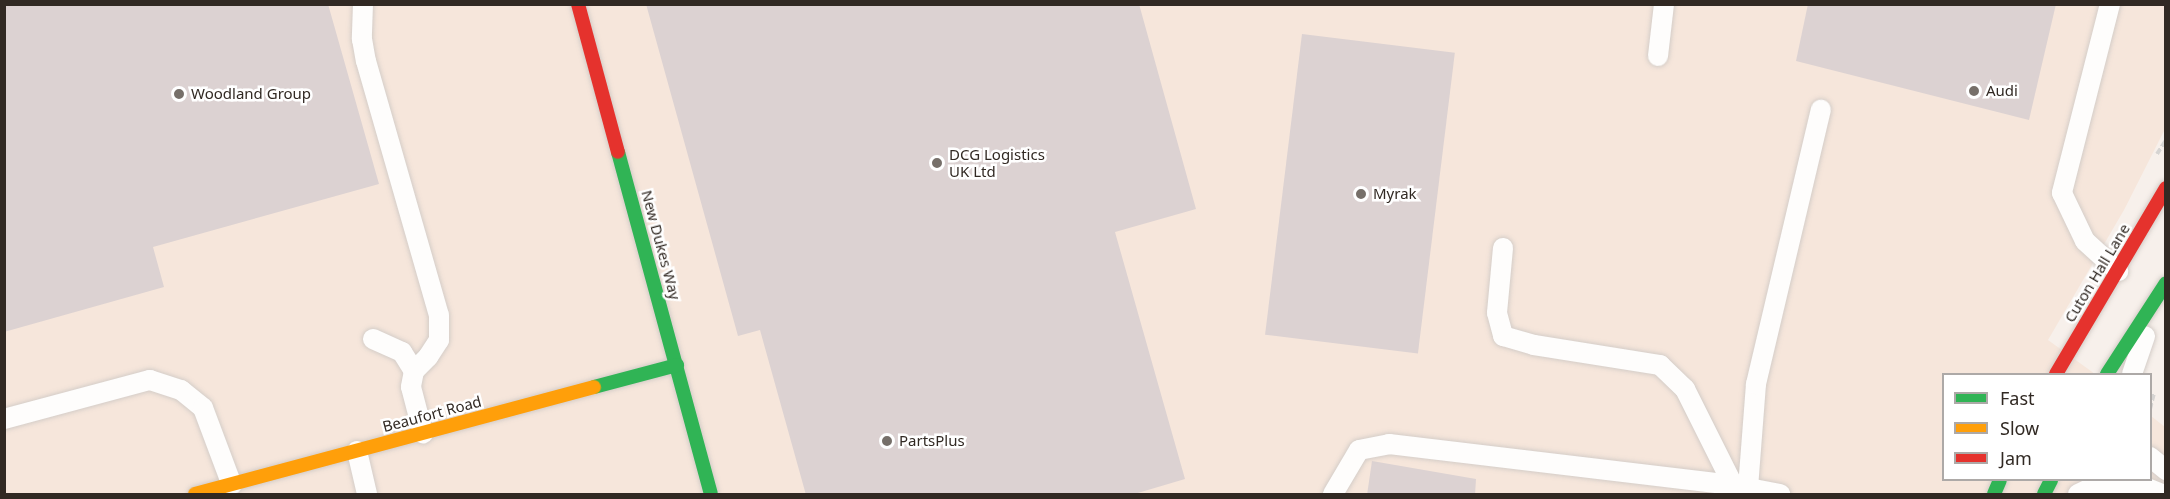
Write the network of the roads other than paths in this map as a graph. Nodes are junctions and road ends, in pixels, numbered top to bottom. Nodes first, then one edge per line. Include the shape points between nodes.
1 (363, 4) edge
2 (578, 4) edge
3 (1664, 4) edge
4 (2110, 4) edge
5 (1658, 56) dead end
6 (1821, 110) dead end
7 (2166, 188) edge
8 (1503, 248) dead end
9 (2118, 271) junction
10 (2165, 284) edge
11 (373, 339) dead end
12 (677, 365) junction
13 (414, 371) junction
14 (2057, 373) edge
15 (2108, 373) edge
16 (2134, 373) edge
17 (4, 419) edge
18 (423, 433) junction
19 (357, 451) junction
20 (2152, 458) edge
21 (2166, 470) edge
22 (2000, 481) edge
23 (2051, 481) edge
24 (231, 485) junction
25 (1741, 487) junction
26 (195, 495) edge
27 (367, 495) edge
28 (711, 495) edge
29 (1333, 495) edge
30 (1780, 495) edge
31 (1994, 495) edge
32 (2044, 495) edge
33 (2078, 495) edge
34 (2162, 495) edge

1 - 13 lane via 366,61 439,315 439,340
2 - 12 street, New Dukes Way
3 - 5 lane
4 - 9 lane via 2062,193 2085,241
6 - 25 lane via 1756,384
7 - 9 street, Cuton Hall Lane
8 - 25 lane via 1497,313 1503,336 1534,345 1660,365 1685,389
9 - 14 street, Cuton Hall Lane
10 - 15 street
10 - 16 lane
11 - 13 lane via 402,352
12 - 18 street, Beaufort Road
12 - 28 street, New Dukes Way
13 - 18 lane via 411,387
17 - 24 lane via 150,380 181,390 203,408
18 - 19 street, Beaufort Road
19 - 24 street, Beaufort Road
19 - 27 lane
20 - 21 lane
22 - 31 street
23 - 32 street
24 - 26 street, Beaufort Road
25 - 29 lane via 1389,444 1359,450
25 - 30 lane
33 - 34 lane via 2097,485 2136,484

